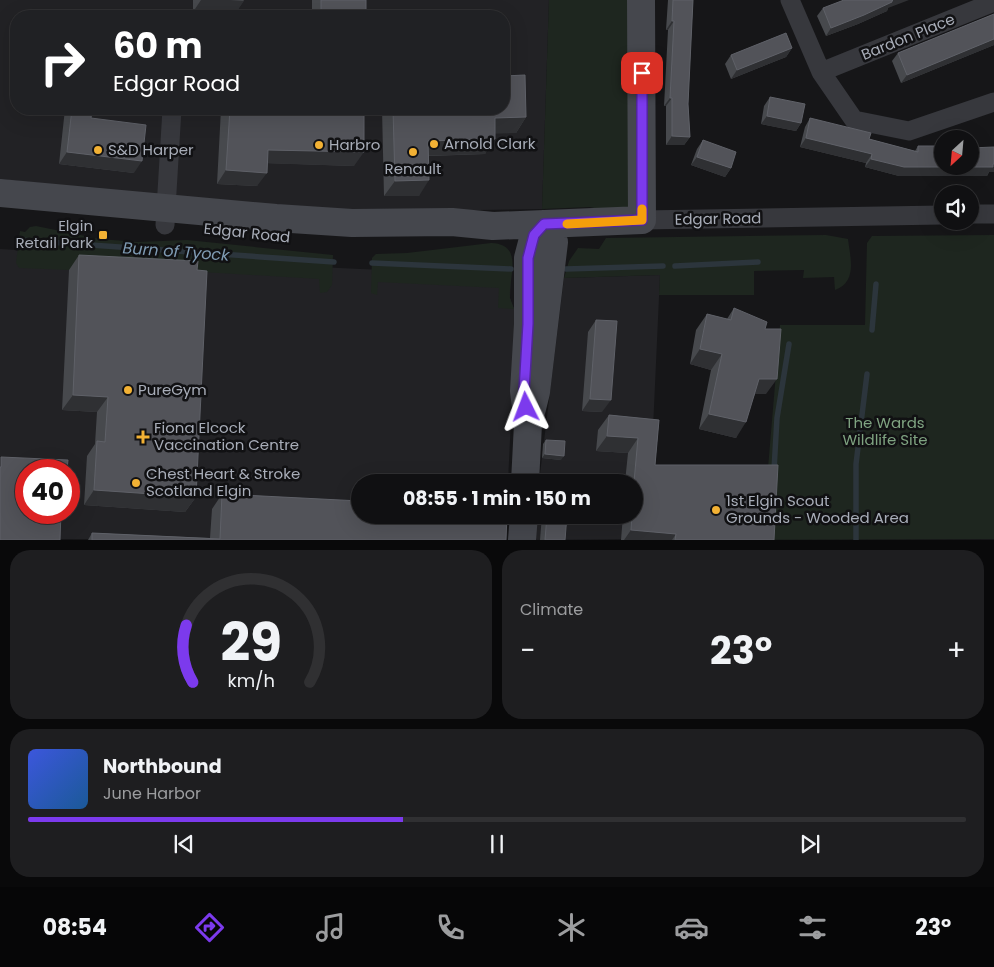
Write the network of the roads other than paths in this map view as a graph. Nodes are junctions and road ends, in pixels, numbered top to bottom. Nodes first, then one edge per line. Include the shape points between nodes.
1 (641, 0) edge
2 (790, 0) edge
3 (994, 2) edge
4 (821, 72) junction
5 (994, 102) edge
6 (172, 115) edge
7 (0, 193) edge
8 (0, 210) edge
9 (979, 214) edge
10 (994, 214) edge
11 (934, 215) edge
12 (165, 217) junction
13 (642, 220) junction
14 (550, 235) junction
15 (525, 474) edge
16 (523, 524) edge
17 (522, 540) edge

1 - 13 street
2 - 4 street
3 - 4 street, Bardon Place
4 - 5 street via 854,120 909,131
6 - 12 street
7 - 12 street, Edgar Road
8 - 12 street, Edgar Road
9 - 10 street
11 - 13 street, Edgar Road
12 - 14 street, Edgar Road via 452,222 501,226 524,238
13 - 14 street, Edgar Road
14 - 15 street via 528,324 524,391 528,424
16 - 17 street

